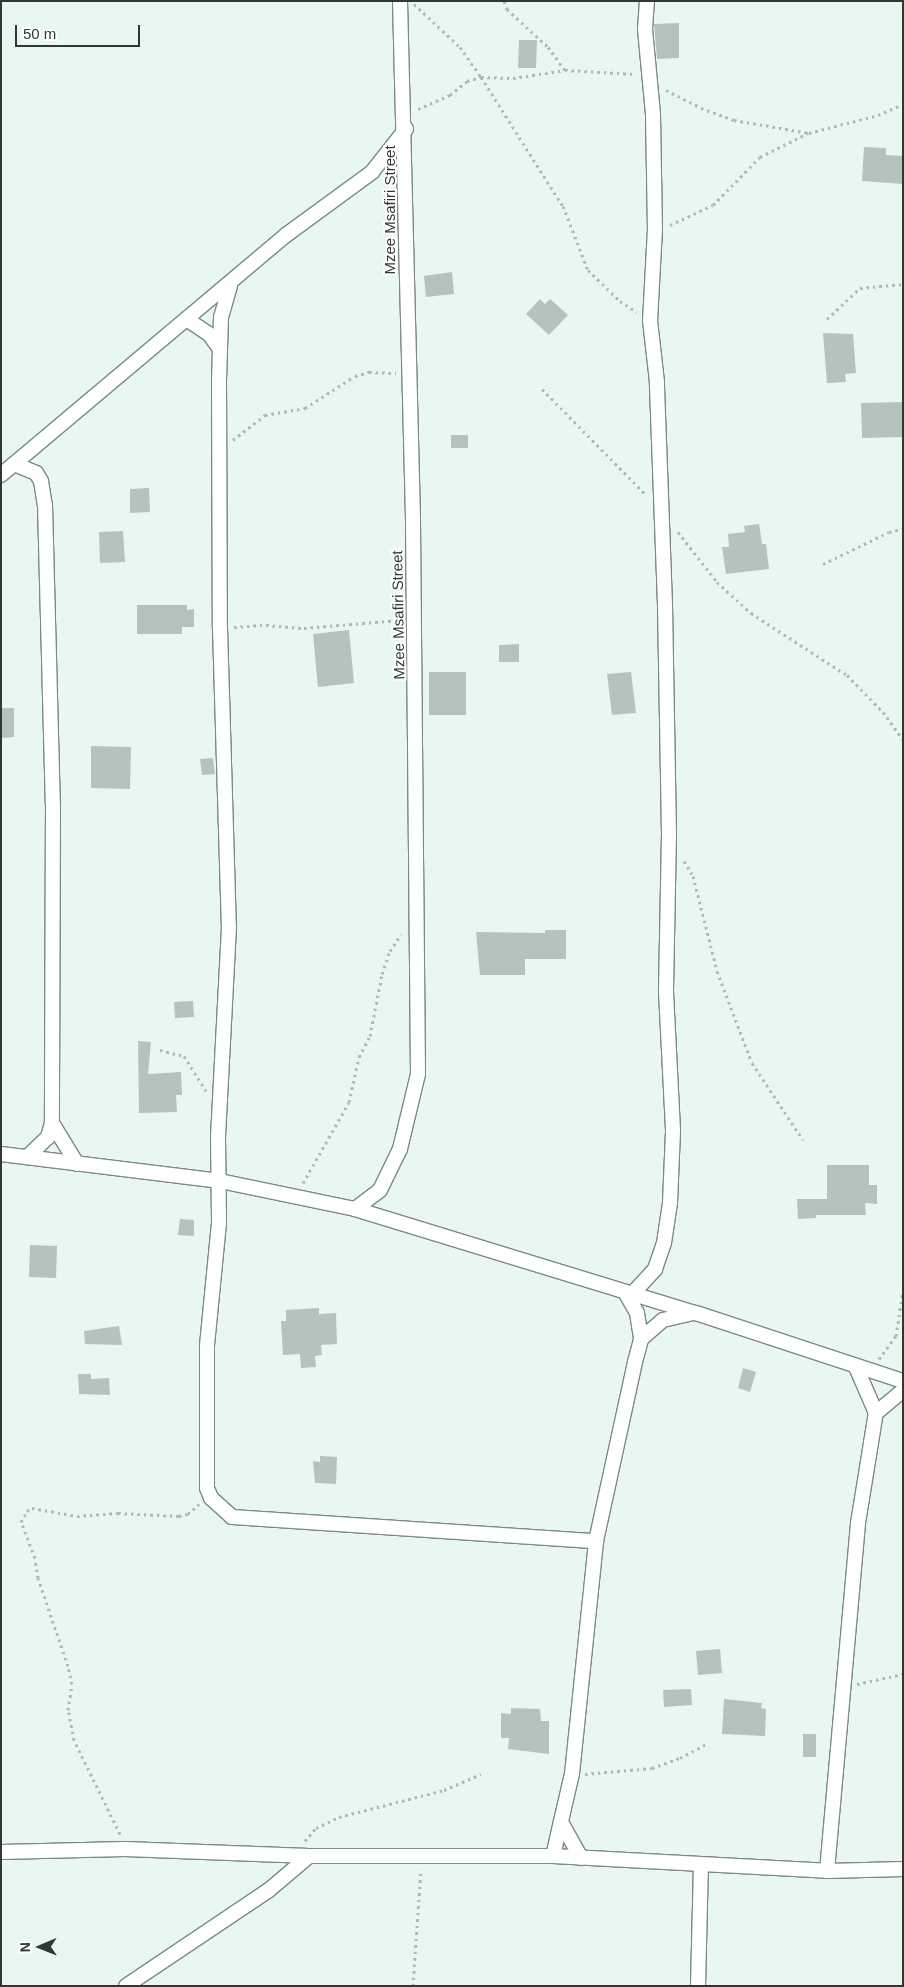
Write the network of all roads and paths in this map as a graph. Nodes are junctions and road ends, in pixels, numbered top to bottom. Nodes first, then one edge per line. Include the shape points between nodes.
1 (400, 1) edge
2 (410, 1) edge
3 (504, 1) edge
4 (647, 1) edge
5 (565, 70) junction
6 (481, 77) junction
7 (649, 78) junction
8 (903, 104) edge
9 (405, 122) junction
10 (809, 133) junction
11 (655, 230) junction
12 (903, 284) edge
13 (230, 286) junction
14 (827, 319) dead end
15 (188, 320) junction
16 (650, 321) junction
17 (219, 348) junction
18 (409, 373) junction
19 (542, 389) dead end
20 (221, 449) junction
21 (14, 464) junction
22 (1, 475) edge
23 (660, 509) junction
24 (903, 529) edge
25 (824, 564) dead end
26 (412, 615) junction
27 (220, 628) junction
28 (903, 740) edge
29 (683, 859) dead end
30 (417, 911) junction
31 (160, 1050) dead end
32 (220, 1098) junction
33 (52, 1123) junction
34 (803, 1140) dead end
35 (1, 1154) edge
36 (27, 1156) junction
37 (77, 1164) junction
38 (220, 1181) junction
39 (290, 1195) junction
40 (355, 1209) junction
41 (903, 1291) edge
42 (629, 1293) junction
43 (696, 1312) junction
44 (641, 1338) junction
45 (862, 1369) junction
46 (903, 1381) edge
47 (903, 1390) edge
48 (876, 1412) junction
49 (207, 1488) junction
50 (596, 1541) junction
51 (903, 1674) edge
52 (843, 1687) junction
53 (708, 1743) dead end
54 (481, 1774) dead end
55 (572, 1774) junction
56 (561, 1822) junction
57 (125, 1849) junction
58 (1, 1852) edge
59 (292, 1856) junction
60 (309, 1856) junction
61 (422, 1856) junction
62 (553, 1856) junction
63 (580, 1858) junction
64 (701, 1866) junction
65 (903, 1869) edge
66 (827, 1871) junction
67 (126, 1986) edge
68 (413, 1986) edge
69 (698, 1986) edge

1 - 9 street, Mzee Msafiri Street
2 - 6 path via 460,47
3 - 5 path via 507,9 548,47
4 - 7 street
5 - 6 path via 513,78
5 - 7 path
6 - 9 path
6 - 16 path via 563,206 588,270 620,301
7 - 10 path via 700,108 734,120
7 - 11 street
8 - 10 path via 878,115
9 - 13 street via 372,172 286,235
9 - 18 street, Mzee Msafiri Street
10 - 11 path via 760,157 713,205
11 - 16 street
12 - 14 path via 860,288
13 - 15 street
13 - 17 street via 221,317
15 - 17 street via 210,334
15 - 21 street
16 - 23 street via 657,382
17 - 20 street
18 - 20 path via 369,372 355,376 305,408 265,415
18 - 26 street, Mzee Msafiri Street
19 - 23 path
20 - 27 street
21 - 22 street
21 - 33 street via 36,473 41,481 45,505 53,805
23 - 28 path via 717,582 751,613 847,675 883,712
23 - 42 street via 669,834 666,990 673,1130 670,1203 664,1243 655,1269
24 - 25 path via 889,532
26 - 27 path via 393,622 304,628 266,625
26 - 30 street, Mzee Msafiri Street
27 - 32 street via 230,928
29 - 34 path via 693,876 717,971 752,1063
30 - 39 path via 390,951 370,1036 359,1057 349,1102 324,1143 309,1177
30 - 40 street, Mzee Msafiri Street via 418,1074 400,1149 380,1190
31 - 32 path via 184,1056 206,1092
32 - 38 street
33 - 36 street via 48,1137
33 - 37 street
35 - 36 street
36 - 37 street
37 - 38 street
38 - 39 street
38 - 49 street via 207,1346
39 - 40 street
40 - 42 street
41 - 45 path via 896,1336
42 - 43 street
42 - 44 street via 637,1313
43 - 44 street via 663,1320
43 - 45 street
44 - 50 street
45 - 46 street
45 - 48 street
47 - 48 street
48 - 52 street via 858,1523
49 - 50 street via 210,1498 232,1517
49 - 57 path via 188,1514 84,1516 38,1508 27,1511 21,1522 36,1558 38,1578 68,1666 72,1684 68,1710 74,1740 100,1797 116,1822
50 - 55 street
51 - 52 path
52 - 66 street
53 - 55 path via 652,1768
54 - 59 path via 444,1790 339,1817 316,1828
55 - 56 street
56 - 62 street
56 - 63 street
57 - 58 street
57 - 59 street
59 - 60 street
60 - 61 street
60 - 67 street via 268,1890
61 - 62 street
61 - 68 path
62 - 63 street
63 - 64 street
64 - 66 street
64 - 69 street
65 - 66 street

